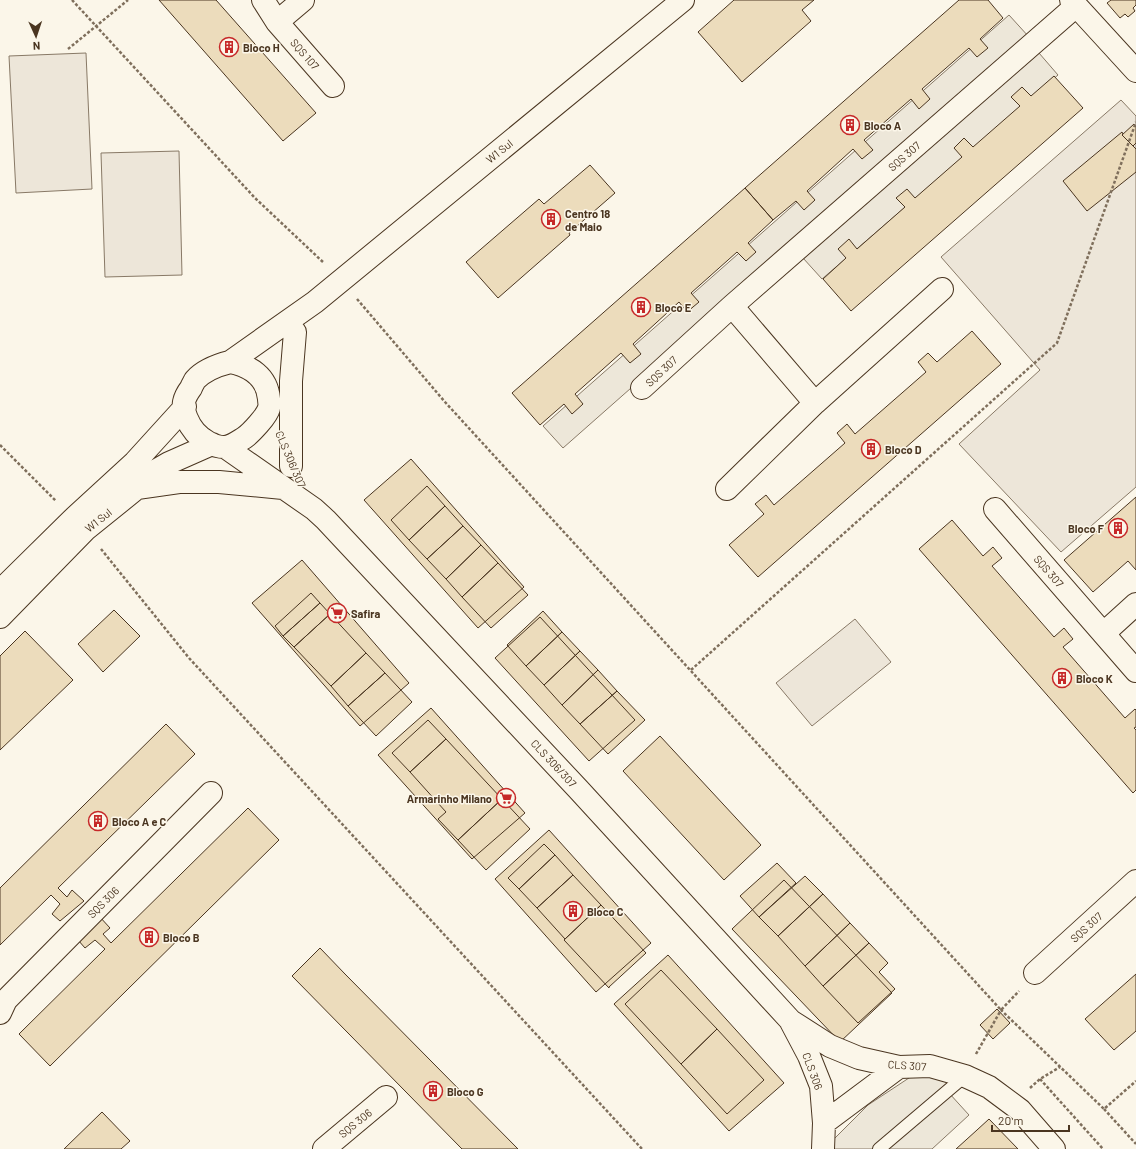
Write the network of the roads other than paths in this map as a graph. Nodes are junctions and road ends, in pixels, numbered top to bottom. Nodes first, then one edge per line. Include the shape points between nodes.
1 (263, 0) edge
2 (302, 0) edge
3 (683, 0) edge
4 (1074, 3) edge
5 (277, 22) junction
6 (1136, 71) edge
7 (333, 86) dead end
8 (942, 289) dead end
9 (314, 302) junction
10 (732, 306) junction
11 (296, 332) junction
12 (230, 362) junction
13 (642, 388) dead end
14 (269, 401) junction
15 (815, 403) junction
16 (184, 407) junction
17 (218, 446) junction
18 (291, 466) junction
19 (137, 488) junction
20 (284, 488) junction
21 (727, 489) dead end
22 (314, 509) junction
23 (994, 509) dead end
24 (79, 524) junction
25 (0, 591) edge
26 (1136, 604) edge
27 (0, 616) edge
28 (1104, 633) junction
29 (1136, 671) edge
30 (210, 793) dead end
31 (1136, 881) edge
32 (1035, 973) road end
33 (0, 1013) edge
34 (790, 1020) junction
35 (899, 1067) junction
36 (964, 1076) junction
37 (386, 1097) dead end
38 (824, 1123) junction
39 (324, 1149) edge
40 (823, 1149) edge
41 (879, 1149) edge
42 (1054, 1149) edge

1 - 5 street, SQS 107
2 - 5 street
3 - 9 street, W1 Sul
4 - 6 street, SQS 307
4 - 10 street, SQS 307
5 - 7 street, SQS 107
8 - 15 street
9 - 11 street, W1 Sul
9 - 12 street, W1 Sul
10 - 13 street, SQS 307
10 - 15 street
11 - 14 street, W1 Sul
11 - 18 street via 291,381
12 - 14 street via 244,365 255,372 264,382
12 - 16 street via 217,365 196,380 184,402
14 - 17 street via 257,426 247,436 237,442
14 - 18 street, CLS 306/307
15 - 21 street
16 - 17 street via 191,428 201,438
16 - 24 street, W1 Sul
17 - 19 street, W1 Sul via 169,463 150,474
17 - 20 street, CLS 306/307
18 - 22 street, CLS 306/307
19 - 20 street via 179,482 219,482
19 - 24 street, W1 Sul
20 - 22 street, CLS 306/307
22 - 34 street, CLS 306/307 via 574,785
23 - 28 street, SQS 307
24 - 25 street, W1 Sul
24 - 27 street, W1 Sul
26 - 28 street
28 - 29 street, SQS 307
30 - 33 street, SQS 306 via 6,1000
31 - 32 street, SQS 307
34 - 35 street, CLS 307 via 830,1046 859,1058
34 - 38 street, CLS 306 via 810,1056 821,1086
35 - 36 street, CLS 307 via 930,1066
35 - 38 street
36 - 41 lane
36 - 42 street, CLS 307 via 989,1087 1020,1110
37 - 39 street, SQS 306
38 - 40 street, CLS 306

